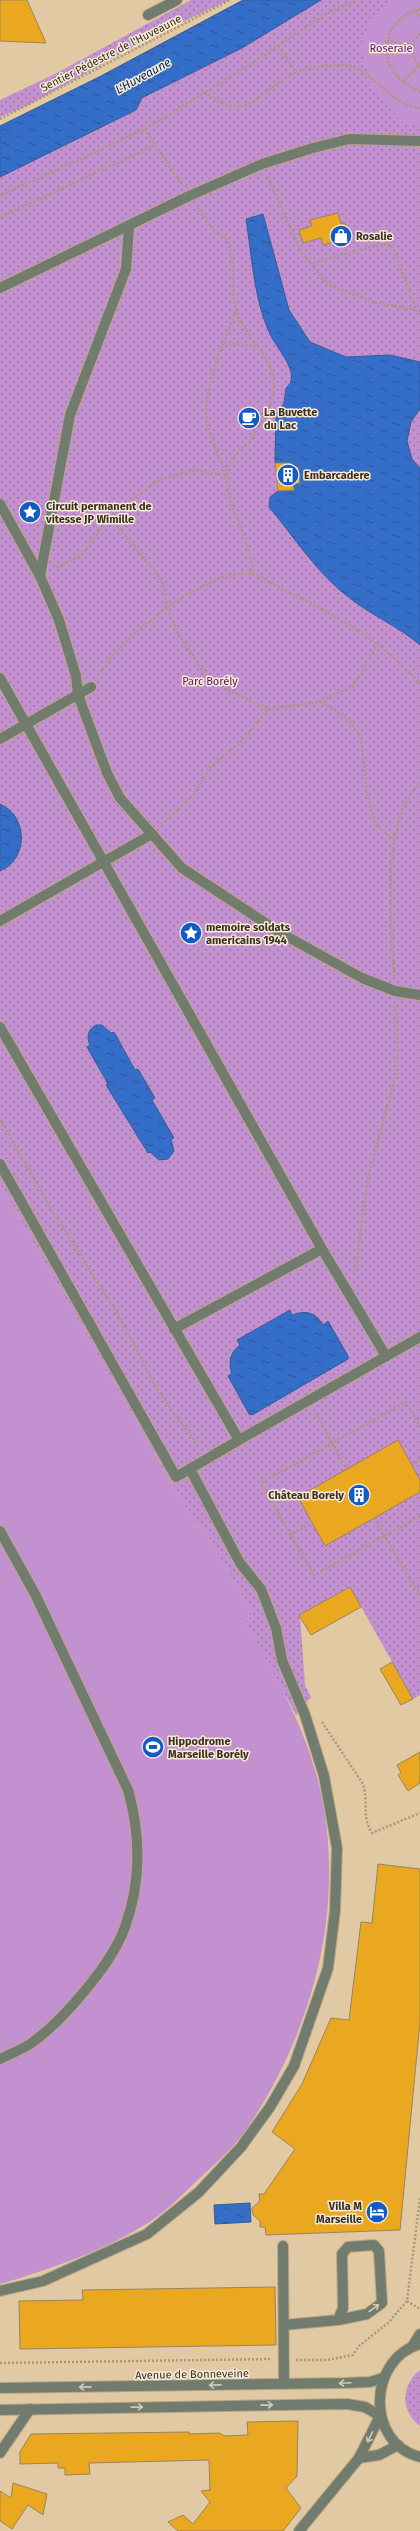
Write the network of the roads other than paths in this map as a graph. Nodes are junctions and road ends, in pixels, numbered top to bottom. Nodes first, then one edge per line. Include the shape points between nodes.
1 (177, 0) edge
2 (148, 15) dead end
3 (420, 141) edge
4 (129, 227) junction
5 (0, 288) edge
6 (0, 504) edge
7 (40, 576) junction
8 (0, 678) edge
9 (91, 687) road end
10 (78, 695) junction
11 (26, 724) junction
12 (0, 739) edge
13 (152, 834) junction
14 (104, 862) junction
15 (0, 921) edge
16 (420, 995) edge
17 (0, 1027) edge
18 (0, 1164) edge
19 (322, 1249) junction
20 (174, 1329) junction
21 (420, 1337) edge
22 (386, 1356) junction
23 (239, 1440) junction
24 (190, 1469) junction
25 (0, 1531) edge
26 (0, 2059) edge
27 (283, 2246) dead end
28 (0, 2291) edge
29 (338, 2320) junction
30 (284, 2325) junction
31 (420, 2334) edge
32 (416, 2346) edge
33 (383, 2378) junction
34 (284, 2384) junction
35 (0, 2388) edge
36 (30, 2409) junction
37 (0, 2410) edge
38 (380, 2416) junction
39 (398, 2444) junction
40 (0, 2453) edge
41 (359, 2458) junction
42 (419, 2458) edge
43 (299, 2531) edge

1 - 2 street
3 - 4 street via 350,139 313,148 262,164 189,196
4 - 5 street
4 - 7 street via 126,269 70,415
6 - 7 street
7 - 10 street via 59,620 76,676
8 - 11 street
9 - 10 street
10 - 11 street
10 - 13 street via 116,792
11 - 12 street
11 - 14 street
13 - 14 street
13 - 16 street via 182,868 279,932 362,978 395,991
14 - 15 street
14 - 19 street
17 - 20 street
18 - 24 street via 176,1477
19 - 20 street
19 - 22 street
20 - 23 street
21 - 22 street
22 - 23 street
23 - 24 street
24 - 28 street via 240,1563 261,1589 276,1628 282,1660 305,1715 324,1776 337,1848 335,1911 328,1968 294,2066 241,2147 199,2192 147,2234 43,2281
25 - 26 street via 36,1594 128,1790 137,1824 138,1846 136,1881 125,1928 102,1968 66,2015 30,2045
27 - 30 street
29 -> 29 street via 367,2314 382,2303 379,2251 374,2245 348,2247 342,2254 343,2308
29 - 30 street
30 - 34 street
31 - 32 street
32 - 33 street via 391,2364
33 -> 34 street, Avenue de Bonneveine via 370,2382
33 - 38 street via 378,2396
34 -> 35 street, Avenue de Bonneveine
36 - 37 street
36 -> 38 street via 347,2404 365,2407
36 - 40 street
38 - 39 street via 387,2432
38 -> 41 street
39 - 41 street via 379,2455
39 - 42 street
41 - 43 street

